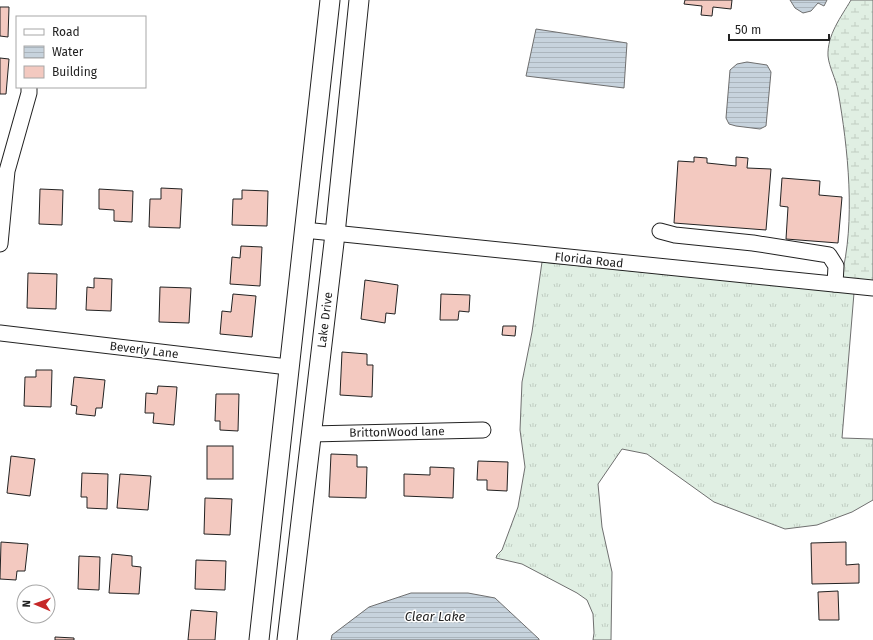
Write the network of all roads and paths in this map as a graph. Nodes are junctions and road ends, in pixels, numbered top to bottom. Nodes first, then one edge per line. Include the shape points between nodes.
1 (330, 0) edge
2 (360, 0) edge
3 (29, 88) edge
4 (3, 168) edge
5 (304, 230) junction
6 (660, 231) dead end
7 (335, 234) junction
8 (0, 244) edge
9 (835, 284) junction
10 (873, 288) edge
11 (0, 333) edge
12 (288, 367) junction
13 (483, 430) dead end
14 (311, 434) junction
15 (259, 640) edge
16 (288, 640) edge

1 - 5 main road
2 - 7 main road, Lake Drive
3 - 4 street
4 - 8 street
5 - 7 street, Florida Road
5 - 12 main road
6 - 9 street via 829,255 836,266
7 - 9 street, Florida Road
7 - 14 main road, Lake Drive
9 - 10 street, Florida Road
11 - 12 street, Beverly Lane
12 - 15 main road
13 - 14 street, BrittonWood lane
14 - 16 main road, Lake Drive

